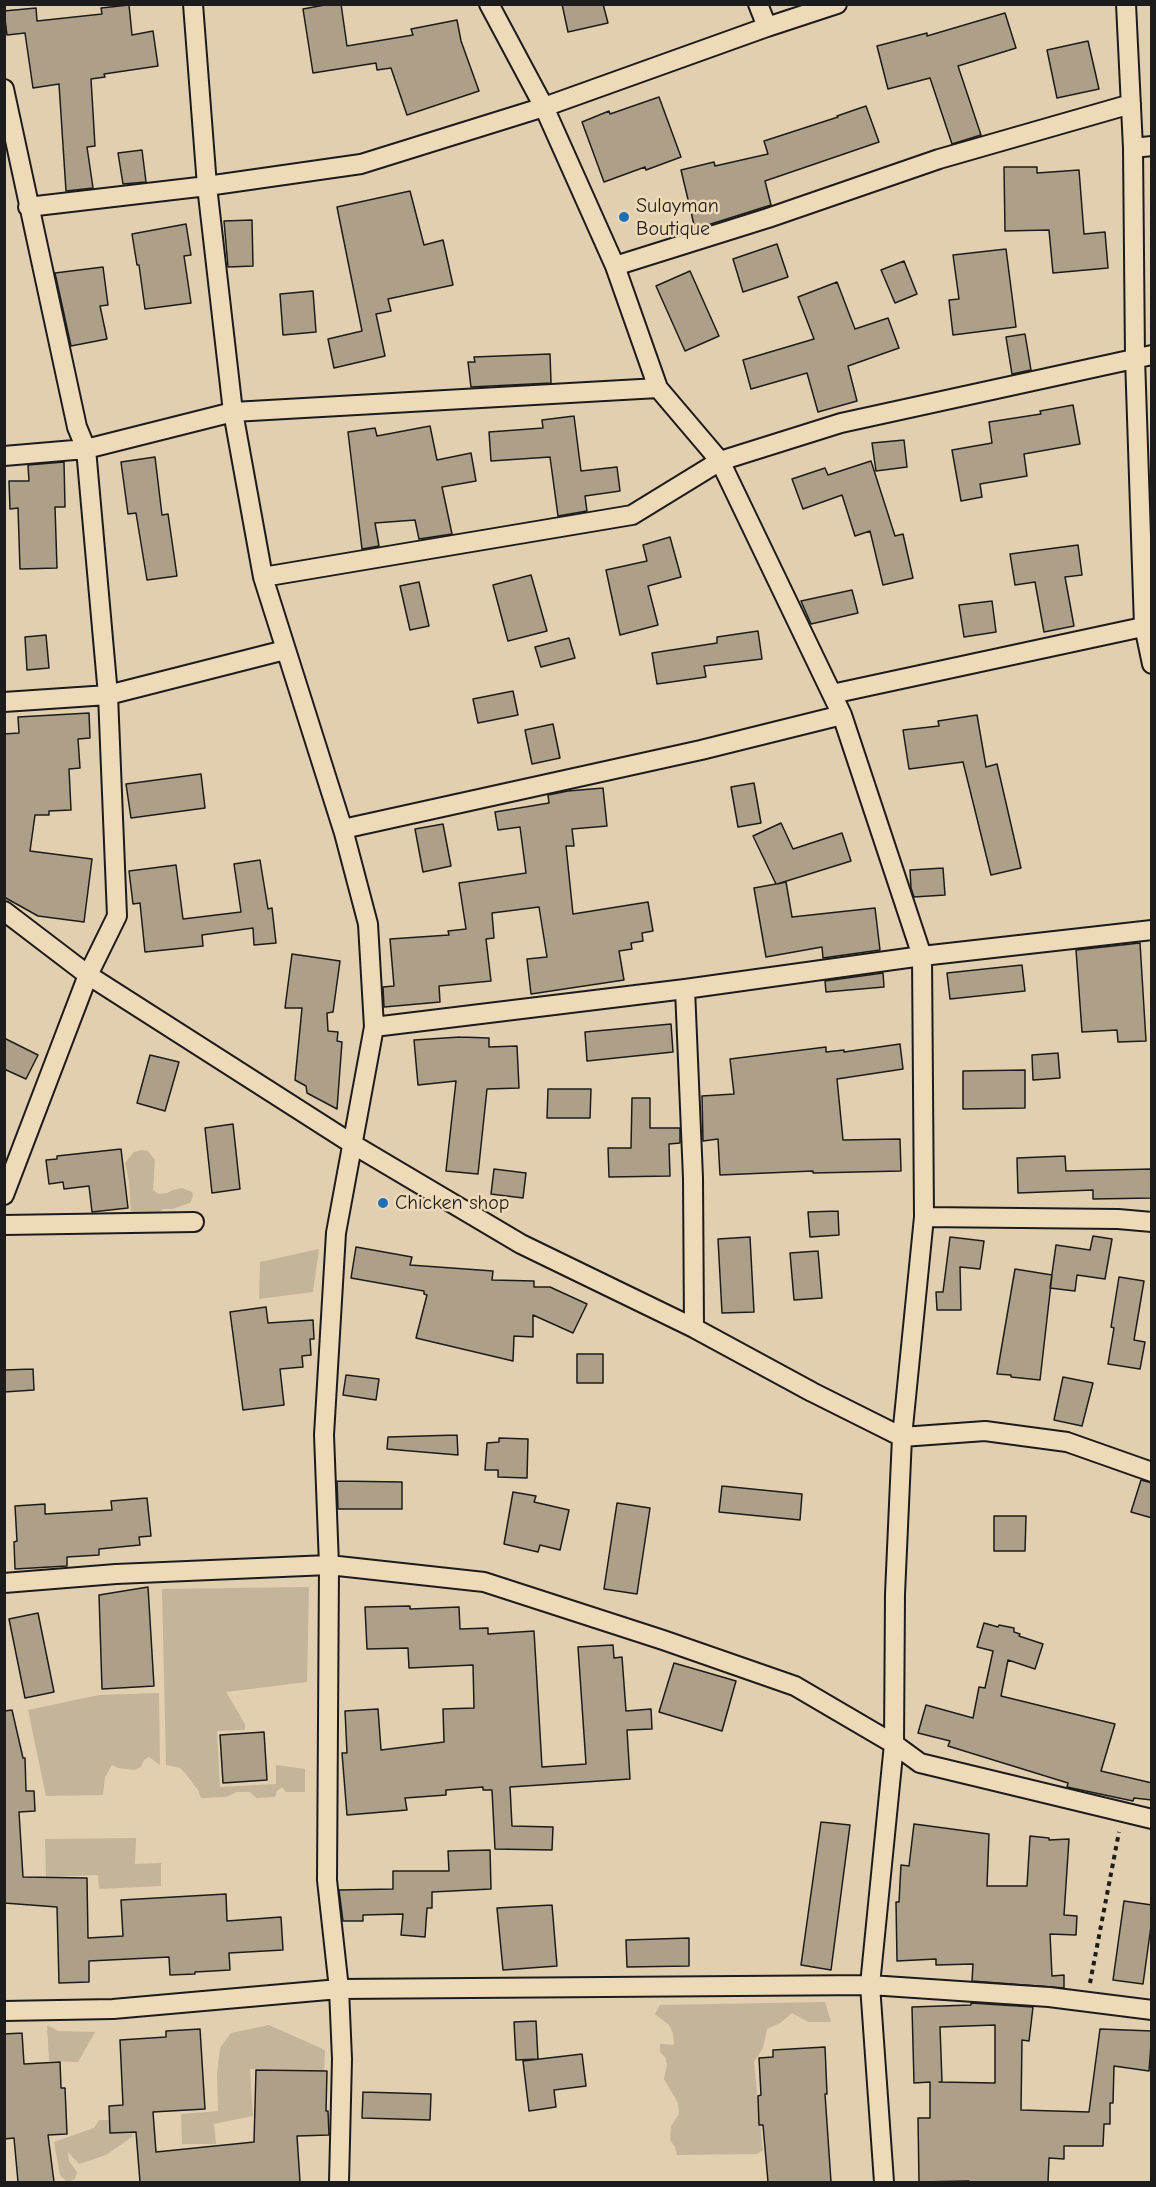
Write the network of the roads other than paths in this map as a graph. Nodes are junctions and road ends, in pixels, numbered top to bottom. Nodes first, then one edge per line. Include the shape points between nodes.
1 (193, 4) edge
2 (489, 4) edge
3 (758, 4) edge
4 (837, 4) edge
5 (1126, 4) edge
6 (767, 27) junction
7 (4, 89) edge
8 (1131, 104) junction
9 (544, 106) junction
10 (1152, 146) edge
11 (1133, 148) junction
12 (207, 186) junction
13 (28, 207) junction
14 (615, 266) junction
15 (1143, 356) edge
16 (658, 388) junction
17 (233, 412) junction
18 (86, 449) junction
19 (4, 456) edge
20 (720, 461) junction
21 (263, 577) junction
22 (1148, 626) edge
23 (285, 650) junction
24 (1152, 664) edge
25 (832, 694) junction
26 (108, 696) junction
27 (4, 702) edge
28 (842, 715) junction
29 (343, 829) junction
30 (4, 911) edge
31 (1152, 930) edge
32 (922, 956) junction
33 (88, 975) junction
34 (685, 989) junction
35 (374, 1027) junction
36 (354, 1145) junction
37 (4, 1195) edge
38 (924, 1217) junction
39 (194, 1222) dead end
40 (1152, 1222) edge
41 (4, 1225) edge
42 (694, 1328) junction
43 (902, 1437) junction
44 (1152, 1472) edge
45 (329, 1565) junction
46 (4, 1583) edge
47 (894, 1744) junction
48 (1152, 1819) edge
49 (870, 1985) junction
50 (339, 1989) junction
51 (1152, 2010) edge
52 (4, 2011) edge
53 (339, 2182) edge
54 (884, 2182) edge

1 - 12 street
2 - 9 street
3 - 6 street
4 - 6 street
5 - 8 street
6 - 9 street
7 - 13 street
8 - 11 street
8 - 14 street via 939,159
9 - 12 street via 361,164
9 - 14 street
10 - 11 street
11 - 15 street
12 - 13 street
12 - 17 street
13 - 18 street via 76,427
14 - 16 street
15 - 20 street via 841,423
15 - 22 street
16 - 17 street
16 - 20 street
17 - 18 street
17 - 21 street
18 - 19 street
18 - 26 street
20 - 21 street via 632,515
20 - 25 street
21 - 23 street
22 - 24 street
22 - 25 street
23 - 26 street
23 - 29 street
25 - 28 street
26 - 27 street
26 - 33 street via 117,916
28 - 29 street
28 - 32 street
29 - 35 street via 368,924
30 - 33 street
31 - 32 street
32 - 34 street
32 - 38 street
33 - 36 street
33 - 37 street
34 - 35 street
34 - 42 street
35 - 36 street
36 - 42 street via 521,1245
36 - 45 street via 336,1233 324,1435
38 - 40 street
38 - 43 street
39 - 41 street
42 - 43 street
43 - 44 street via 985,1431 1067,1442
43 - 47 street
45 - 46 street
45 - 47 street via 484,1582 795,1686
45 - 50 street via 327,1880
47 - 48 street via 920,1763
47 - 49 street
49 - 50 street
49 - 51 street via 1049,1997
49 - 54 street
50 - 52 street via 112,2008
50 - 53 street

